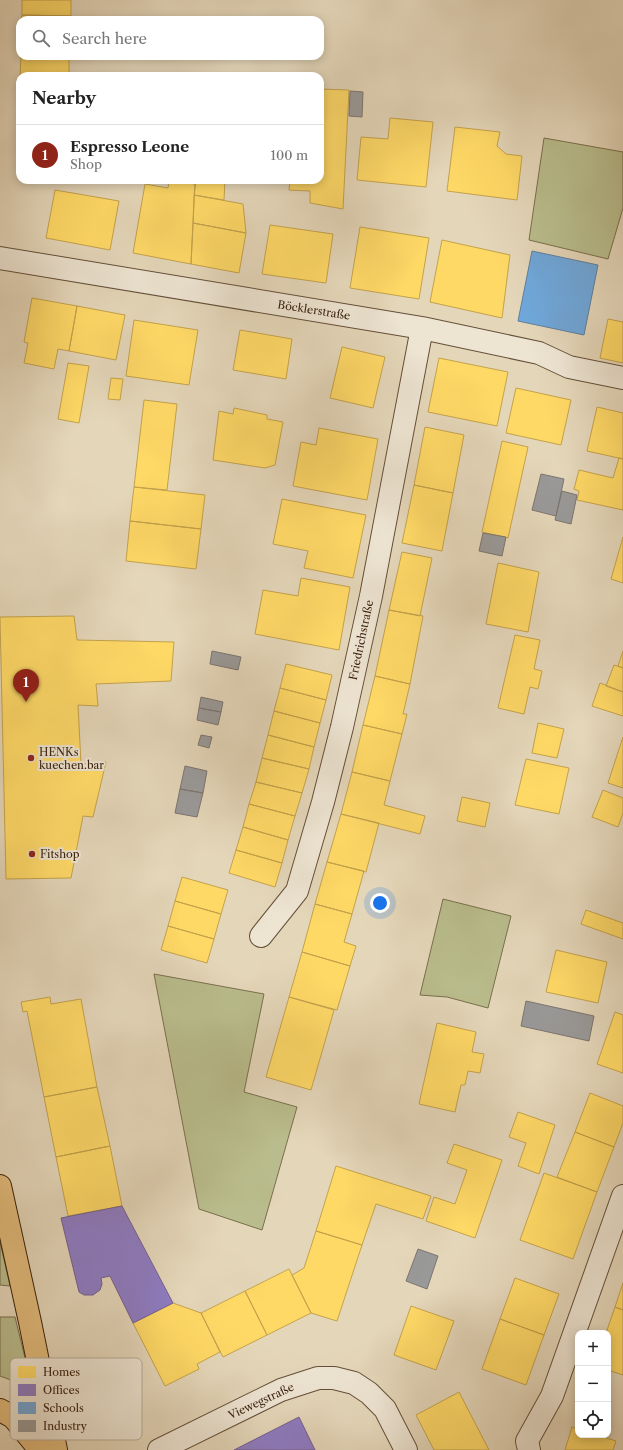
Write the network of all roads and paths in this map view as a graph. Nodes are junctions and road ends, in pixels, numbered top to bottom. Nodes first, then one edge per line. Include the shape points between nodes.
1 (0, 258) edge
2 (422, 328) junction
3 (623, 378) edge
4 (261, 936) dead end
5 (0, 1186) edge
6 (623, 1196) edge
7 (37, 1358) edge
8 (0, 1410) edge
9 (10, 1415) edge
10 (32, 1440) edge
11 (54, 1440) edge
12 (40, 1450) edge
13 (56, 1450) edge
14 (159, 1450) edge
15 (406, 1450) edge
16 (529, 1450) edge

1 - 2 street, Böcklerstraße
2 - 3 street, Böcklerstraße via 539,353 569,367
2 - 4 street, Friedrichstraße via 371,596 323,802 297,891
5 - 7 main road
6 - 16 street via 554,1391 527,1441
8 - 9 main road
10 - 12 main road
11 - 13 main road
14 - 15 street, Viewegstraße via 281,1390 318,1378 334,1378 354,1383 369,1393 385,1409

